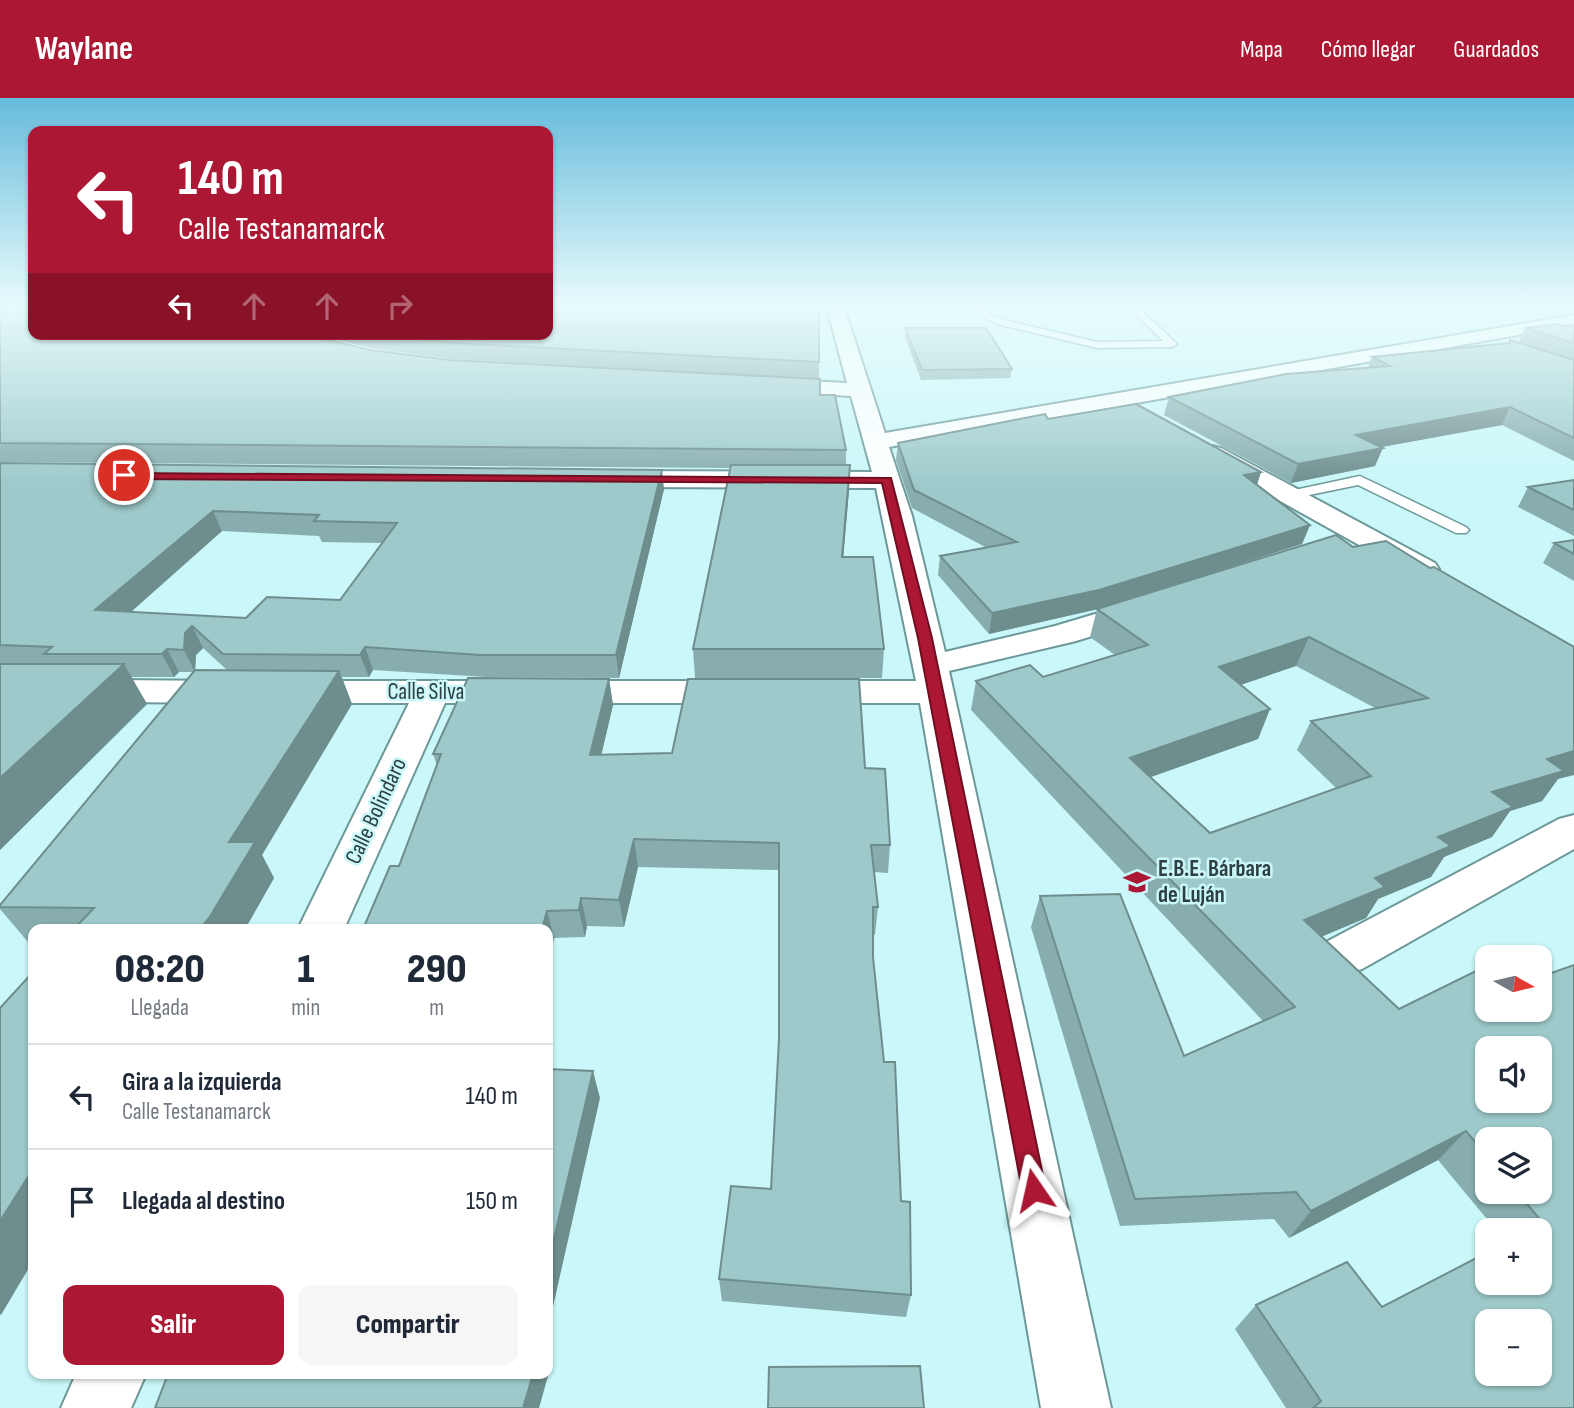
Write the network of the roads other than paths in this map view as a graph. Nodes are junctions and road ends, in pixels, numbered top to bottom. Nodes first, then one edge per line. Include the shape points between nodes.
1 (852, 365) edge
2 (1313, 365) edge
3 (749, 384) edge
4 (860, 390) junction
5 (1115, 400) junction
6 (1150, 419) edge
7 (1185, 438) edge
8 (881, 461) junction
9 (581, 479) edge
10 (1290, 495) junction
11 (1461, 530) dead end
12 (1363, 535) junction
13 (1324, 549) edge
14 (1445, 580) edge
15 (1169, 601) edge
16 (933, 678) junction
17 (0, 690) edge
18 (432, 692) junction
19 (1574, 830) edge
20 (323, 924) edge
21 (1345, 955) edge
22 (110, 1379) edge
23 (96, 1408) edge
24 (1076, 1408) edge

1 - 4 street
2 - 5 street
3 - 4 street
4 - 8 street
5 - 6 street
5 - 8 street
7 - 10 street
8 - 9 street
8 - 16 street via 898,516
10 - 11 lane via 1360,480
10 - 12 street
12 - 13 street
12 - 14 street
15 - 16 street, Calle Silva
16 - 18 street, Calle Silva
16 - 24 street
17 - 18 street, Calle Silva
18 - 20 street, Calle Bolindaro
19 - 21 street
22 - 23 street

